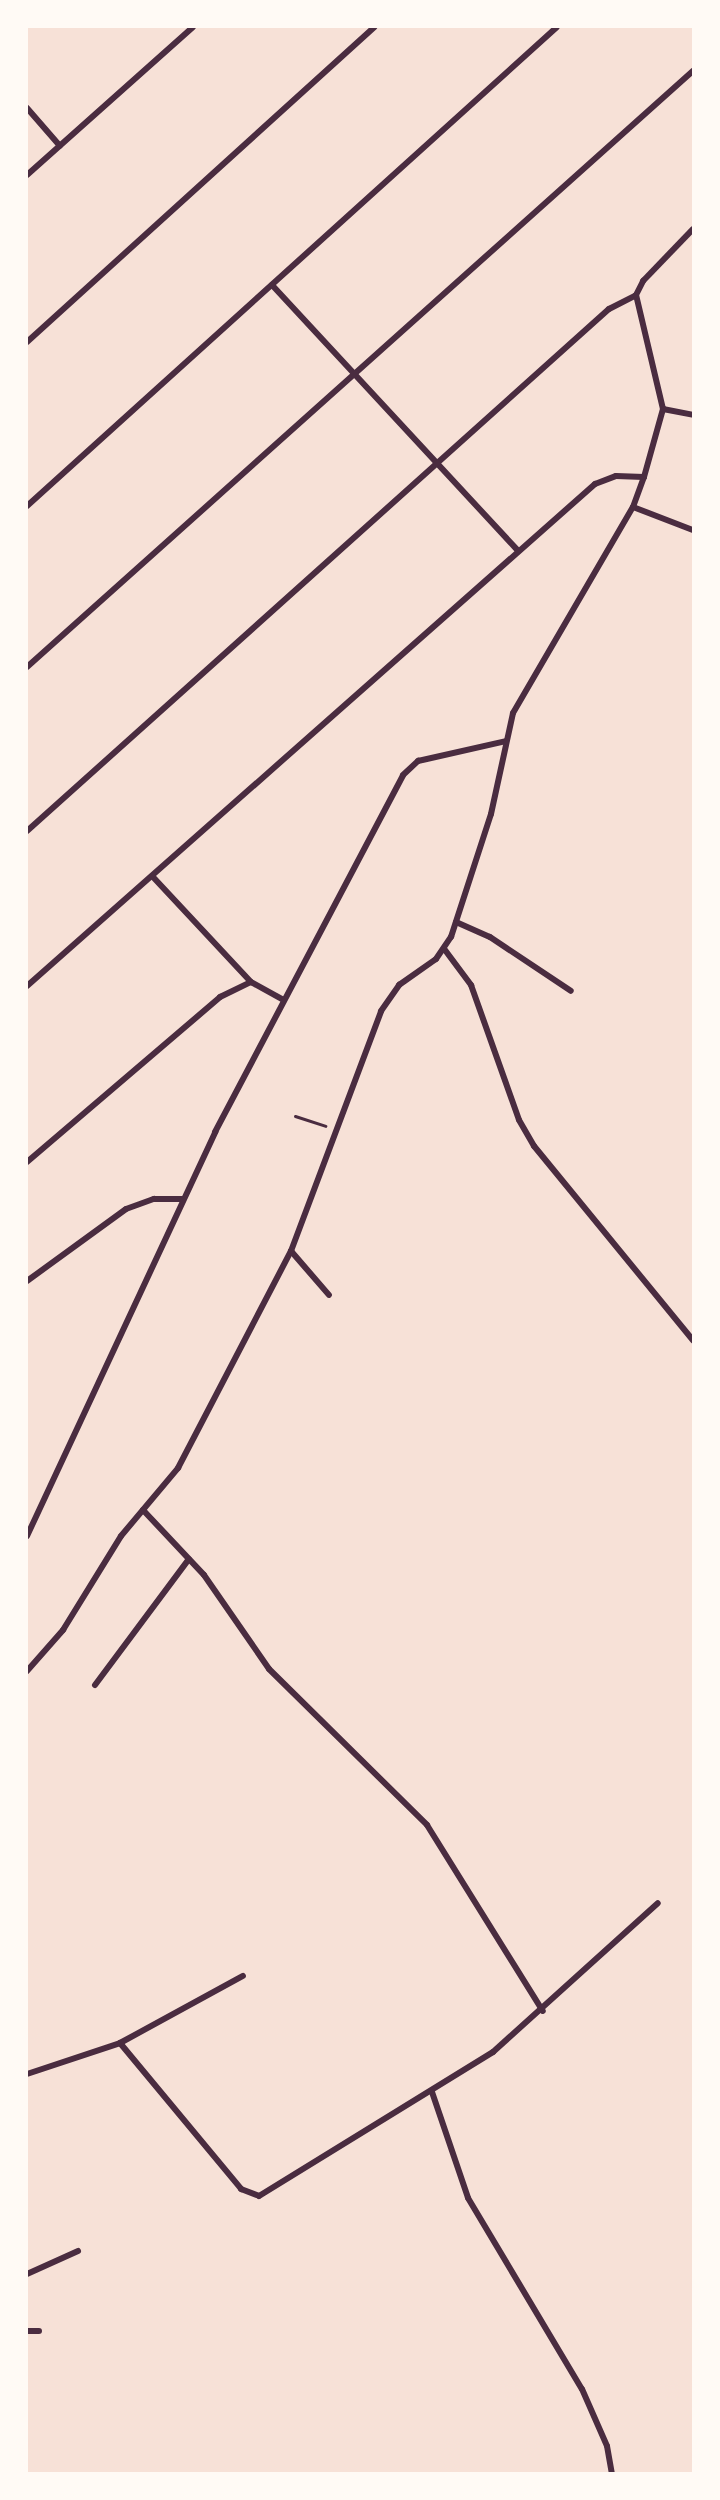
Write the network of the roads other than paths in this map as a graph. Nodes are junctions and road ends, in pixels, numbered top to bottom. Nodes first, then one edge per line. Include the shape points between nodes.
1 (193, 27) edge
2 (374, 27) edge
3 (558, 27) edge
4 (693, 71) edge
5 (27, 108) edge
6 (60, 146) junction
7 (27, 175) edge
8 (693, 229) edge
9 (272, 285) junction
10 (636, 295) junction
11 (27, 342) edge
12 (352, 372) junction
13 (663, 409) junction
14 (693, 415) edge
15 (437, 465) junction
16 (644, 477) junction
17 (27, 506) edge
18 (633, 507) junction
19 (693, 530) edge
20 (518, 551) junction
21 (27, 667) edge
22 (506, 741) junction
23 (27, 831) edge
24 (153, 877) junction
25 (456, 922) junction
26 (445, 950) junction
27 (250, 982) junction
28 (27, 986) edge
29 (571, 991) dead end
30 (282, 999) junction
31 (27, 1162) edge
32 (183, 1199) junction
33 (291, 1251) junction
34 (27, 1281) edge
35 (329, 1295) dead end
36 (693, 1340) edge
37 (143, 1510) junction
38 (27, 1536) edge
39 (189, 1559) junction
40 (27, 1671) edge
41 (95, 1685) dead end
42 (658, 1903) dead end
43 (243, 1976) dead end
44 (543, 2011) junction
45 (120, 2043) junction
46 (27, 2074) edge
47 (432, 2092) junction
48 (78, 2251) dead end
49 (27, 2274) edge
50 (27, 2331) edge
51 (39, 2331) dead end
52 (612, 2473) edge

1 - 6 street
2 - 11 street
3 - 9 street
4 - 12 street
5 - 6 street
6 - 7 street
8 - 10 street via 643,281
9 - 12 street
9 - 17 street
10 - 13 street
10 - 15 street via 609,309
12 - 15 street
12 - 21 street
13 - 14 street
13 - 16 street
15 - 20 street
15 - 23 street
16 - 18 street
16 - 20 street via 616,476 595,484
18 - 19 street
18 - 22 street via 526,687
20 - 24 street
22 - 25 street via 494,806
22 - 30 street via 418,761 409,768
24 - 27 street
24 - 28 street
25 - 26 street
25 - 29 street via 490,937
26 - 33 street via 390,996
26 - 36 street via 471,985 519,1119 534,1146
27 - 30 street
27 - 31 street via 220,997 172,1032
30 - 32 street
32 - 34 street via 154,1199 126,1209
32 - 38 street
33 - 35 street
33 - 37 street via 178,1468
37 - 39 street
37 - 40 street via 63,1630
39 - 41 street
39 - 44 street via 268,1669 427,1825
42 - 44 street
43 - 45 street
44 - 47 street
45 - 46 street
45 - 47 street via 249,2196 270,2193
47 - 52 street via 468,2198 582,2389 607,2446
48 - 49 street
50 - 51 street

